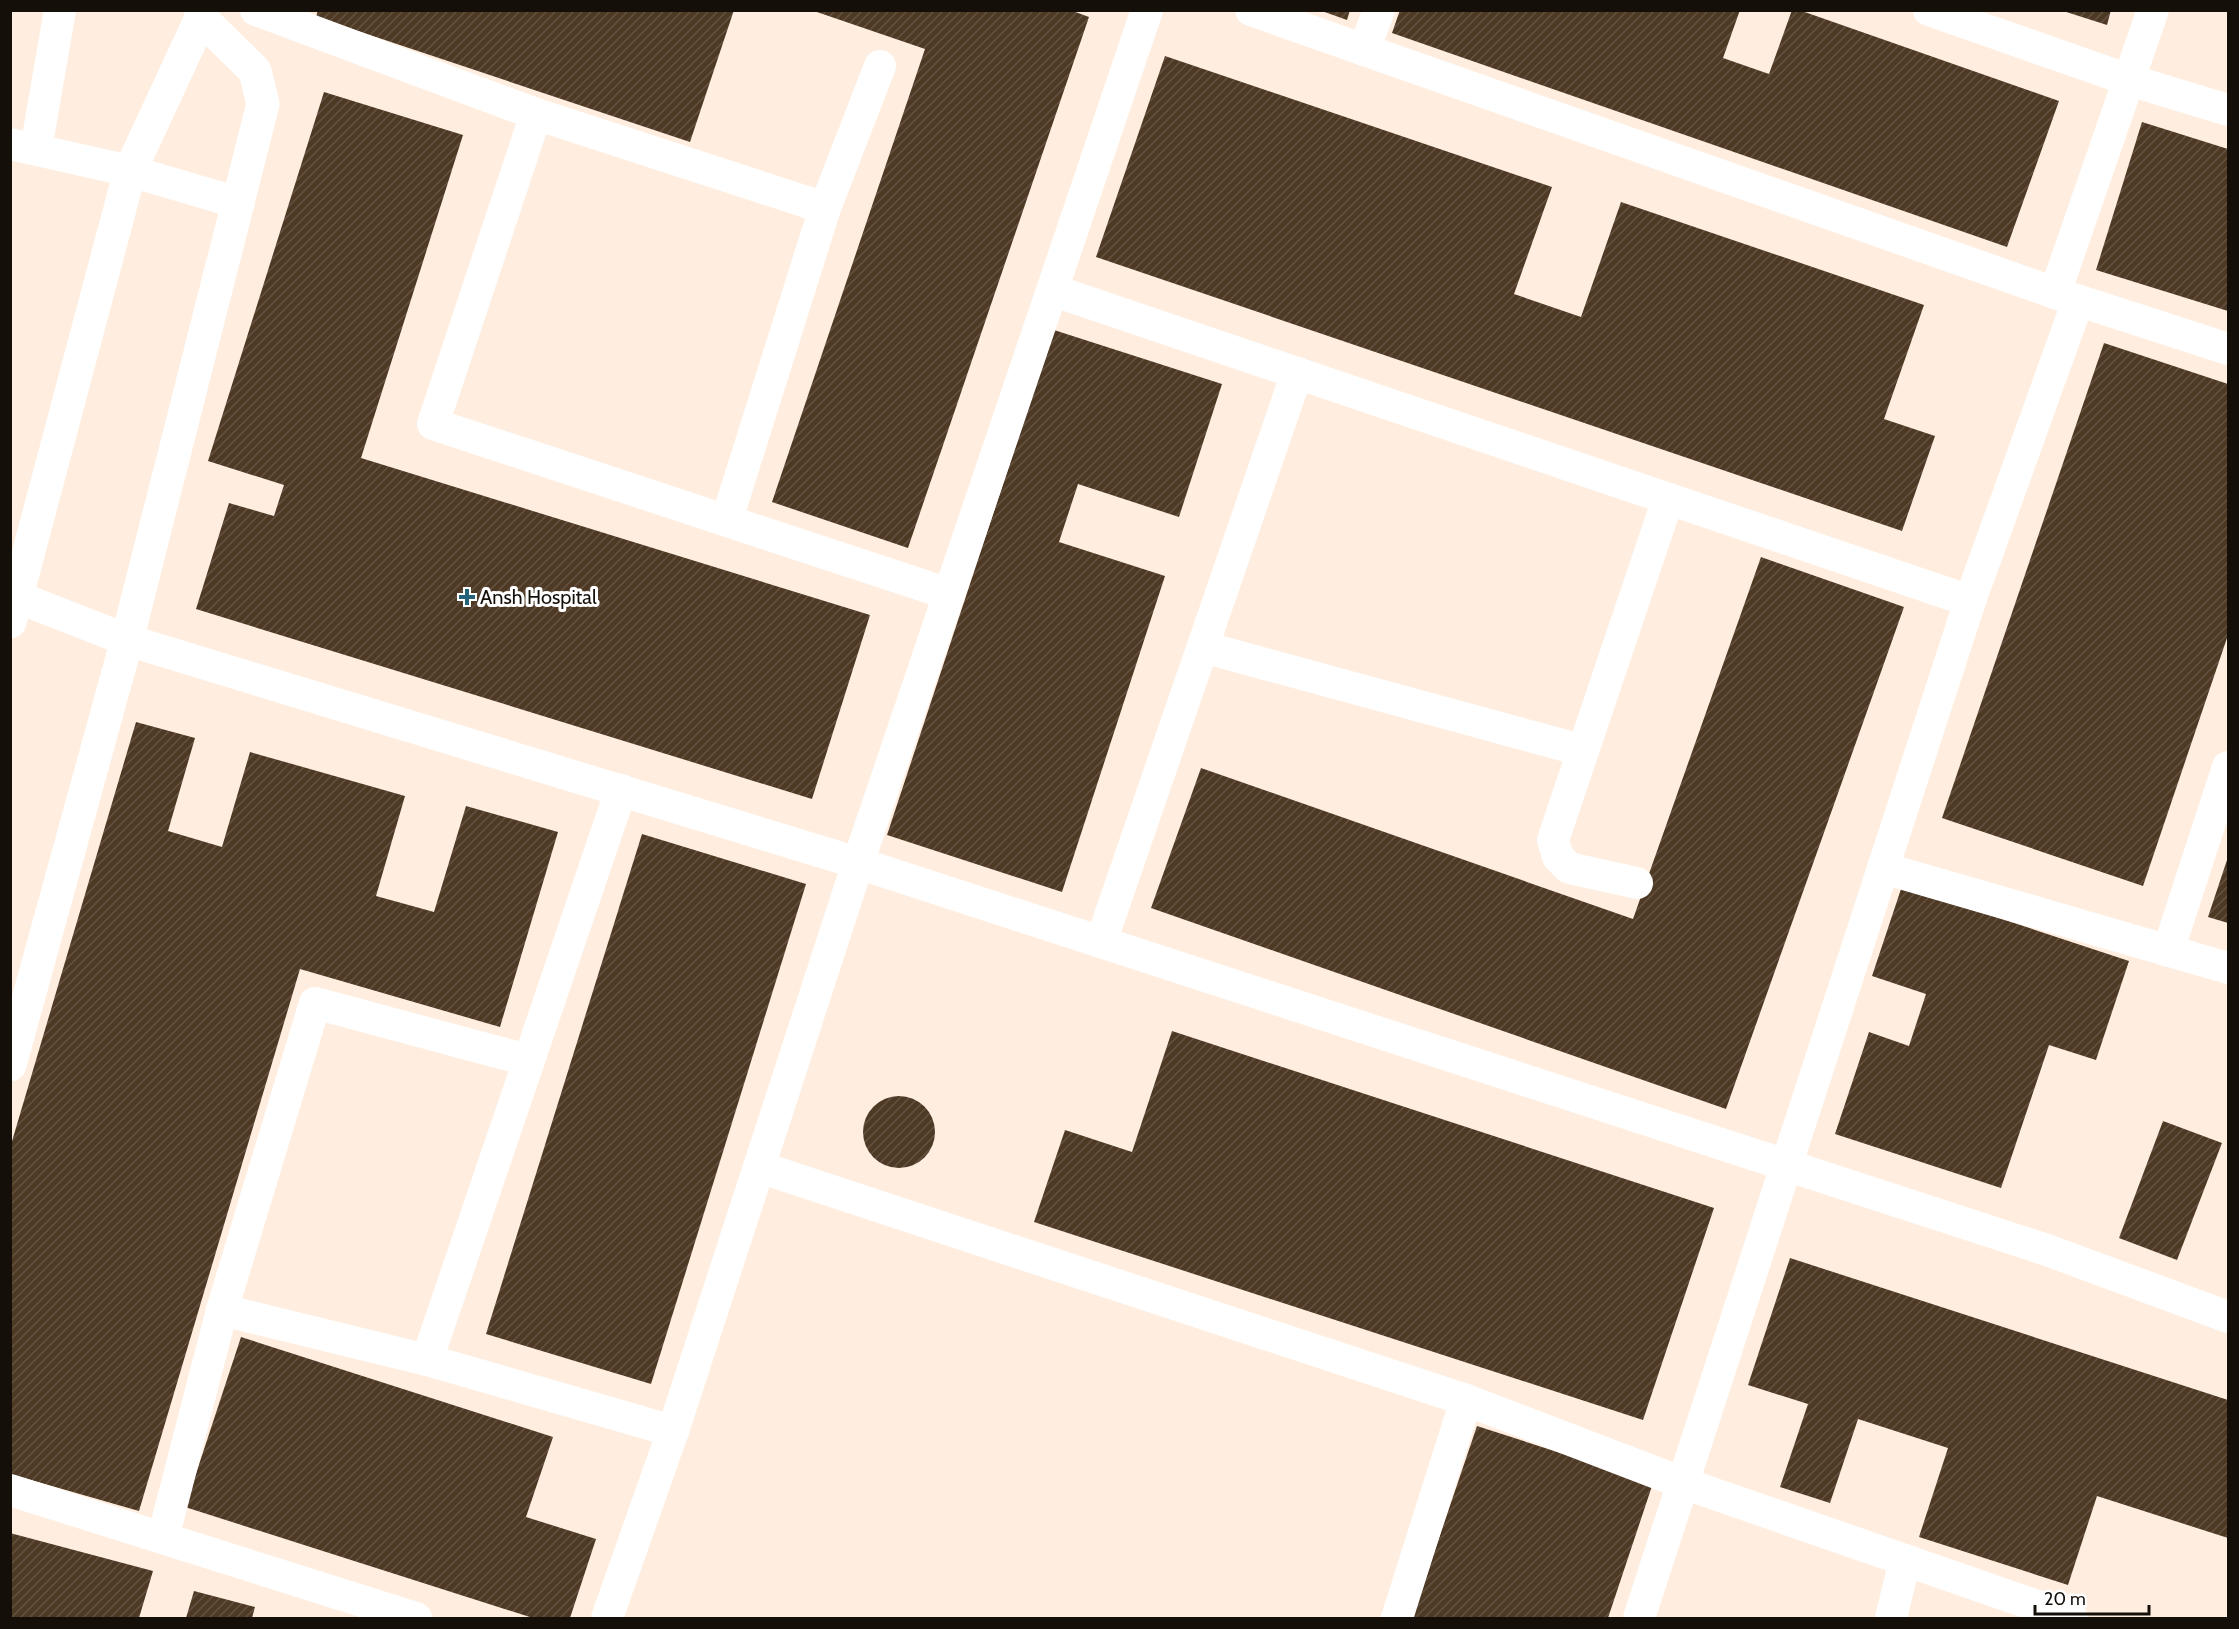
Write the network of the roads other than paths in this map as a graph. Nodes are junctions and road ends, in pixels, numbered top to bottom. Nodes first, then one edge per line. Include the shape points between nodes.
1 (60, 10) edge
2 (256, 10) edge
3 (1147, 10) edge
4 (1251, 10) edge
5 (1379, 10) edge
6 (1929, 10) edge
7 (2153, 10) edge
8 (201, 14) edge
9 (1364, 50) junction
10 (880, 66) dead end
11 (2129, 80) junction
12 (2229, 110) edge
13 (536, 114) junction
14 (23, 147) edge
15 (130, 171) junction
16 (239, 203) junction
17 (825, 207) junction
18 (1052, 290) junction
19 (2067, 297) junction
20 (2229, 349) edge
21 (1297, 373) junction
22 (1668, 499) junction
23 (727, 519) junction
24 (949, 594) junction
25 (1970, 601) junction
26 (14, 610) edge
27 (128, 640) junction
28 (1203, 647) junction
29 (1581, 750) junction
30 (2229, 767) edge
31 (621, 790) junction
32 (858, 863) junction
33 (1883, 868) junction
34 (1637, 883) dead end
35 (1101, 942) junction
36 (2168, 951) junction
37 (2229, 968) edge
38 (527, 1060) junction
39 (10, 1065) edge
40 (1785, 1166) junction
41 (759, 1167) junction
42 (222, 1311) junction
43 (2229, 1317) edge
44 (428, 1360) junction
45 (1466, 1400) junction
46 (673, 1431) junction
47 (1683, 1483) junction
48 (10, 1490) edge
49 (163, 1538) junction
50 (1905, 1560) junction
51 (384, 1614) edge
52 (416, 1618) edge
53 (607, 1618) edge
54 (1397, 1618) edge
55 (1640, 1618) edge
56 (1891, 1618) edge
57 (2072, 1618) edge

1 - 14 street
2 - 13 street
3 - 18 street
4 - 9 street
5 - 9 street
6 - 11 street
7 - 11 street
8 - 15 street
8 - 16 street via 255,71 262,104
9 - 19 street
10 - 17 street
11 - 12 street
11 - 19 street
13 - 17 street
13 - 23 street via 433,424
14 - 15 street
15 - 16 street
15 - 26 street
16 - 27 street
17 - 23 street
18 - 21 street
18 - 24 street
19 - 20 street
19 - 25 street
21 - 22 street
21 - 28 street
22 - 25 street
22 - 29 street
23 - 24 street
24 - 32 street
25 - 33 street
26 - 27 street
27 - 31 street
27 - 39 street
28 - 29 street
28 - 35 street
29 - 34 street via 1553,840 1558,857 1569,868
30 - 36 street
31 - 32 street
31 - 38 street
32 - 35 street
32 - 41 street
33 - 36 street
33 - 40 street
35 - 40 street
36 - 37 street
38 - 42 street via 315,1003
38 - 44 street
40 - 43 street via 2047,1250
40 - 47 street
41 - 45 street
41 - 46 street
42 - 44 street
42 - 49 street
44 - 46 street
45 - 47 street
45 - 54 street
46 - 53 street
47 - 50 street
47 - 55 street
48 - 49 street
49 - 51 street
50 - 56 street
50 - 57 street
51 - 52 street

